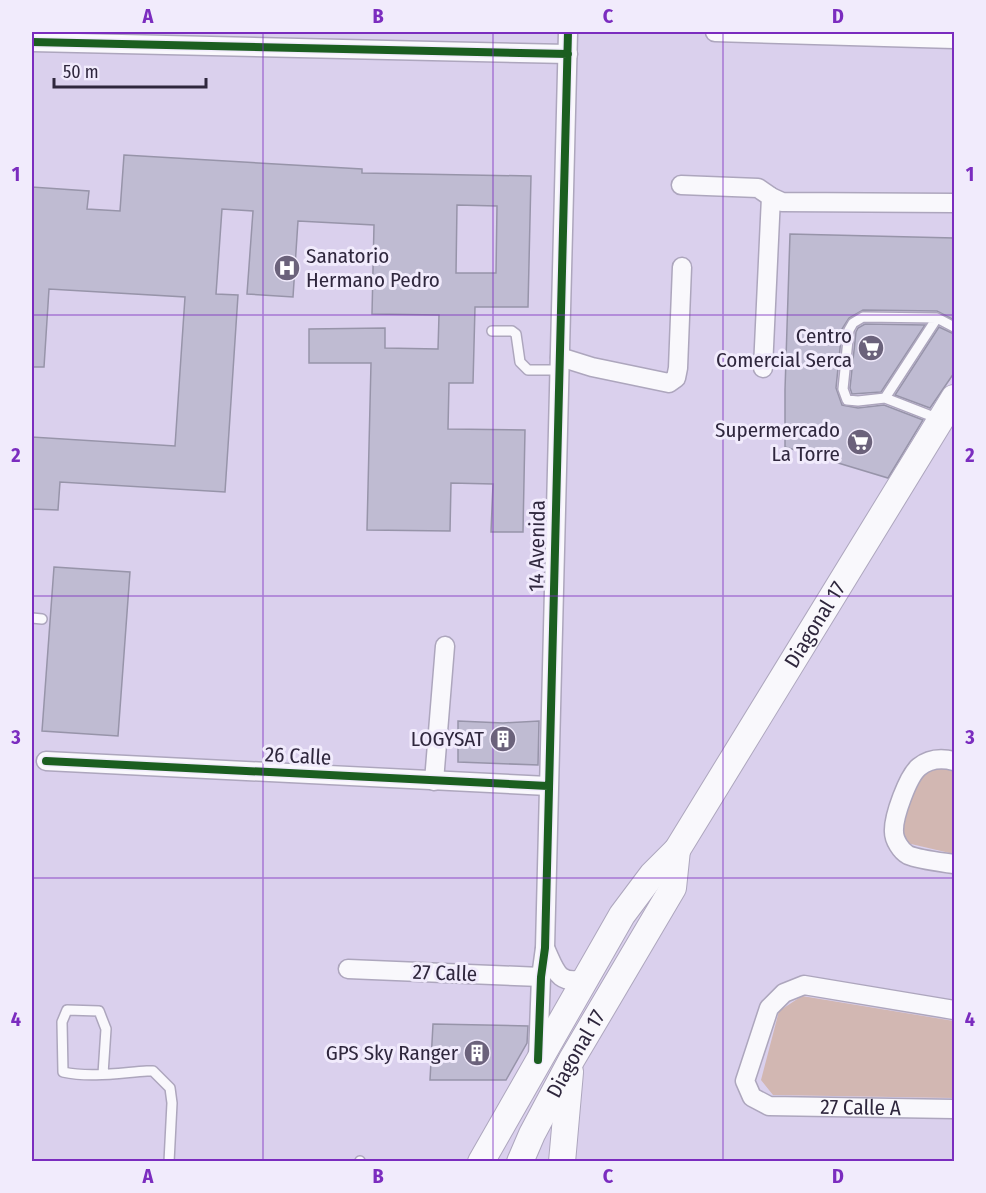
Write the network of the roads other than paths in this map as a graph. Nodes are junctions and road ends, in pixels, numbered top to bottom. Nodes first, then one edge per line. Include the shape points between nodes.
1 (568, 32) edge
2 (715, 32) edge
3 (234, 39) edge
4 (280, 39) edge
5 (954, 39) edge
6 (32, 42) edge
7 (568, 54) junction
8 (681, 185) dead end
9 (771, 197) junction
10 (954, 203) edge
11 (682, 267) dead end
12 (937, 318) junction
13 (954, 327) edge
14 (492, 331) dead end
15 (560, 364) junction
16 (763, 368) dead end
17 (885, 398) junction
18 (954, 398) edge
19 (941, 420) junction
20 (32, 618) edge
21 (42, 619) dead end
22 (445, 646) dead end
23 (947, 760) edge
24 (46, 761) dead end
25 (434, 781) junction
26 (548, 786) junction
27 (677, 850) junction
28 (954, 864) edge
29 (545, 948) junction
30 (348, 969) dead end
31 (542, 977) junction
32 (585, 979) junction
33 (954, 1010) edge
34 (572, 1059) junction
35 (538, 1060) junction
36 (103, 1074) junction
37 (954, 1109) edge
38 (482, 1158) edge
39 (168, 1161) edge
40 (520, 1161) edge
41 (562, 1161) edge

1 - 7 street, 14 Avenida
2 - 5 street
3 - 4 street
3 - 6 street
4 - 7 street
7 - 15 street, 14 Avenida
8 - 9 street via 758,188
9 - 10 street via 782,202
9 - 16 street
11 - 15 street via 676,378 669,383
12 - 13 lane
12 - 17 lane
12 - 17 lane via 863,317 853,323 843,389 848,400
14 - 15 lane via 516,334 520,362 528,370
15 - 26 street, 14 Avenida
17 - 19 lane
18 - 19 main road, Diagonal 17
19 - 27 main road, Diagonal 17
20 - 21 lane
22 - 25 street
23 - 28 street via 929,761 918,768 895,820 894,834 907,855
24 - 25 street, 26 Calle
25 - 26 street, 26 Calle
26 - 29 street, 14 Avenida
27 - 32 main road, Diagonal 17 via 622,915
27 - 34 main road, Diagonal 17 via 673,888
29 - 31 street, 14 Avenida
29 - 32 street, 14 Avenida via 562,979
30 - 31 street, 27 Calle
31 - 35 street, 14 Avenida
32 - 35 main road, Diagonal 17
33 - 37 street, 27 Calle A via 804,985 784,993 769,1008 745,1081 752,1097 769,1106
34 - 40 main road, Diagonal 17
34 - 41 main road
35 - 38 main road, Diagonal 17
36 - 36 lane via 63,1072 62,1022 67,1010 99,1011 106,1029
36 - 39 lane via 153,1071 170,1088

